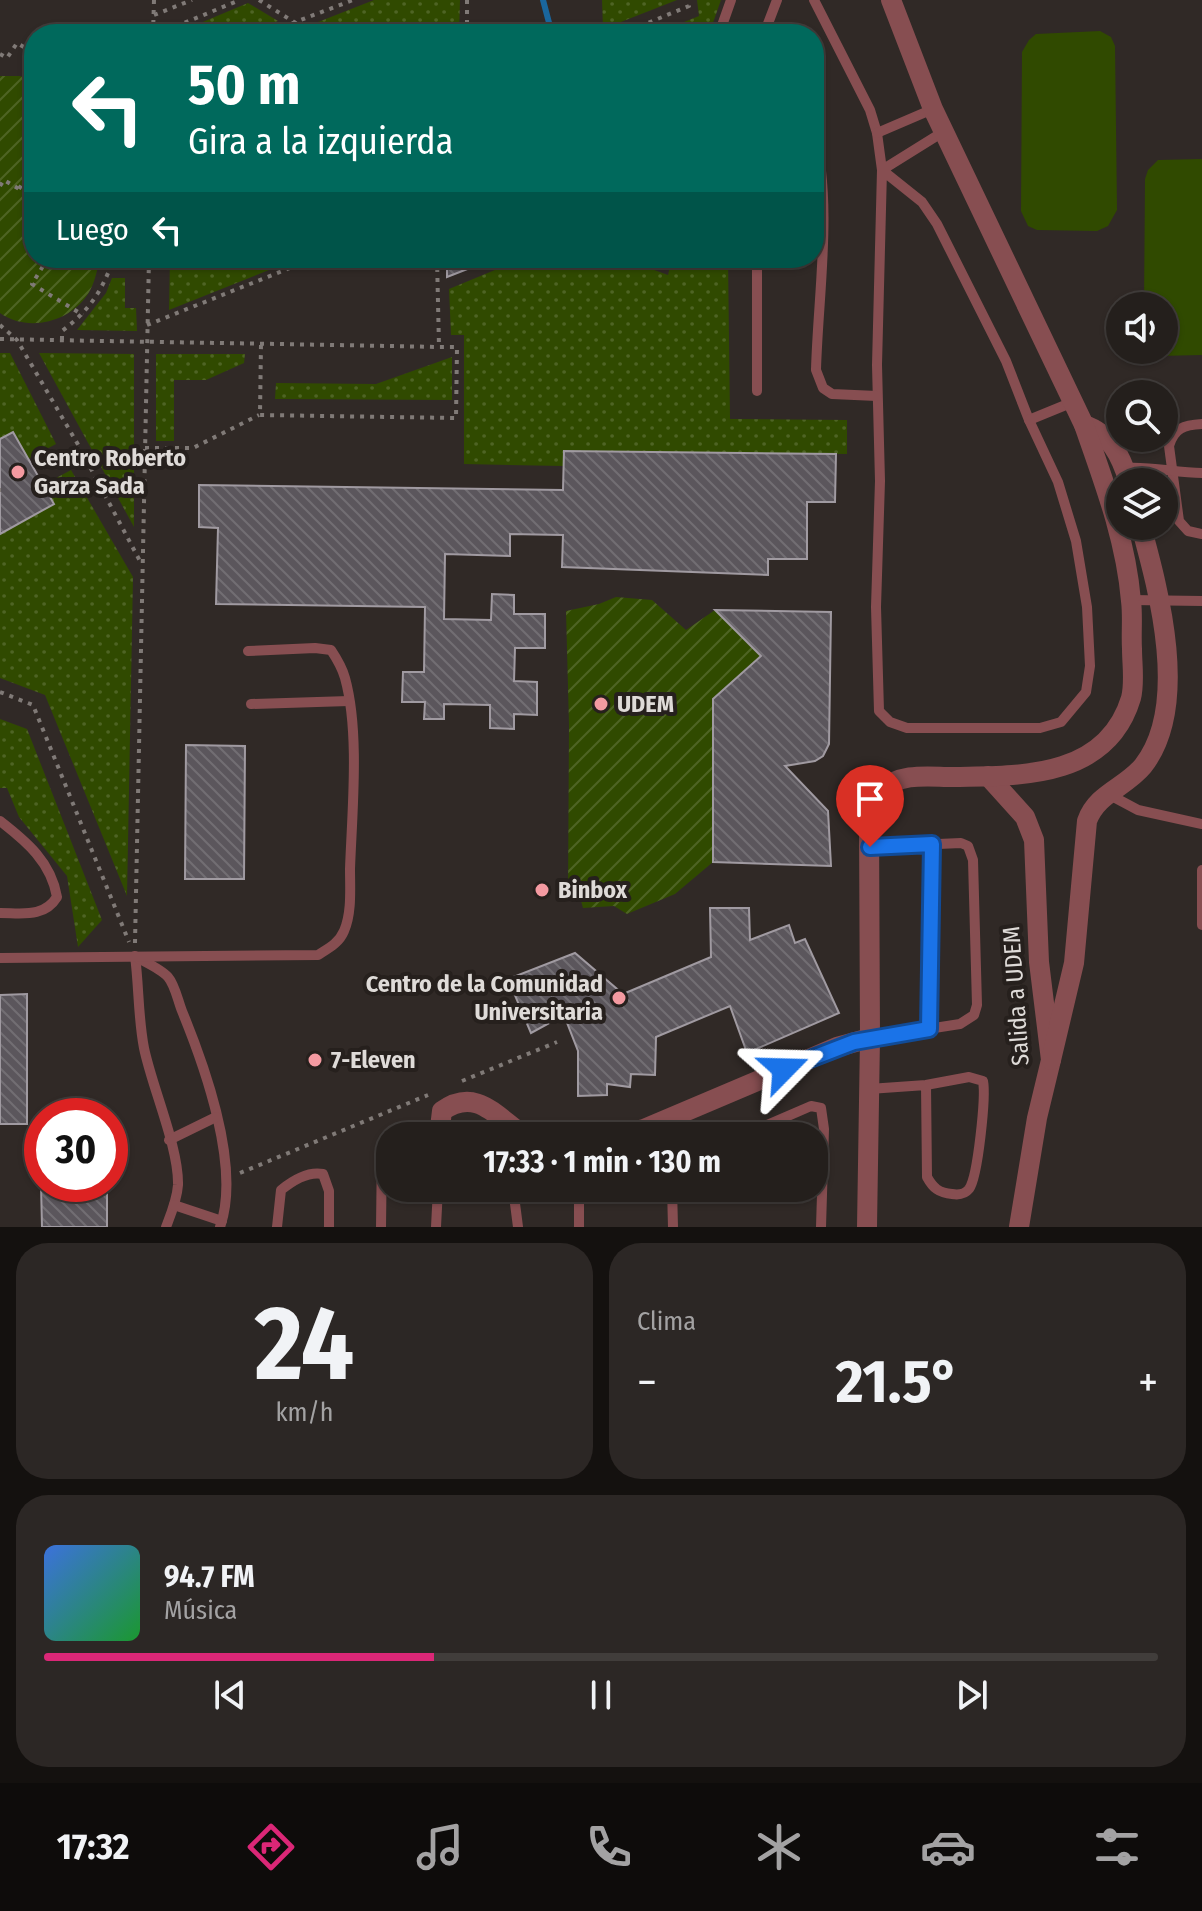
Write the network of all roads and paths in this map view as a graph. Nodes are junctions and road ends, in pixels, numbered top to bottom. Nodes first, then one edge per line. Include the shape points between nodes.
1 (154, 0) edge
2 (192, 0) edge
3 (240, 0) edge
4 (259, 0) edge
5 (353, 0) edge
6 (467, 0) edge
7 (689, 0) edge
8 (731, 0) edge
9 (777, 0) edge
10 (814, 0) edge
11 (891, 0) edge
12 (154, 15) junction
13 (294, 22) junction
14 (154, 24) edge
15 (180, 24) edge
16 (289, 24) edge
17 (297, 24) edge
18 (467, 24) edge
19 (645, 24) edge
20 (723, 24) edge
21 (769, 24) edge
22 (24, 47) edge
23 (0, 54) edge
24 (933, 109) junction
25 (943, 132) junction
26 (877, 133) junction
27 (882, 170) junction
28 (24, 181) edge
29 (0, 186) edge
30 (19, 189) junction
31 (24, 192) edge
32 (42, 268) edge
33 (111, 268) edge
34 (149, 268) edge
35 (290, 268) edge
36 (437, 268) edge
37 (757, 268) edge
38 (821, 268) edge
39 (83, 315) junction
40 (0, 325) edge
41 (147, 325) junction
42 (0, 339) edge
43 (17, 340) junction
44 (62, 340) junction
45 (147, 342) junction
46 (261, 344) junction
47 (439, 347) junction
48 (757, 391) dead end
49 (877, 396) junction
50 (1073, 402) junction
51 (260, 415) junction
52 (1029, 420) junction
53 (1202, 424) edge
54 (1084, 425) junction
55 (80, 448) junction
56 (145, 448) junction
57 (42, 468) dead end
58 (1123, 468) edge
59 (1171, 468) edge
60 (1178, 473) edge
61 (1202, 473) edge
62 (1178, 514) edge
63 (1202, 534) edge
64 (1145, 540) edge
65 (143, 566) junction
66 (1131, 600) junction
67 (1161, 600) junction
68 (1202, 601) edge
69 (248, 651) dead end
70 (0, 692) edge
71 (349, 701) junction
72 (251, 704) dead end
73 (988, 776) junction
74 (1108, 794) junction
75 (0, 821) edge
76 (1202, 824) edge
77 (932, 844) junction
78 (870, 847) junction
79 (1202, 870) edge
80 (0, 913) edge
81 (1202, 925) edge
82 (135, 956) junction
83 (0, 958) edge
84 (929, 1029) junction
85 (870, 1038) junction
86 (557, 1042) dead end
87 (1051, 1060) junction
88 (456, 1083) dead end
89 (926, 1085) junction
90 (442, 1089) dead end
91 (869, 1089) junction
92 (216, 1117) junction
93 (441, 1122) edge
94 (507, 1122) edge
95 (661, 1122) edge
96 (774, 1122) edge
97 (823, 1122) edge
98 (169, 1140) junction
99 (227, 1179) junction
100 (381, 1202) edge
101 (437, 1202) edge
102 (515, 1202) edge
103 (579, 1202) edge
104 (672, 1202) edge
105 (822, 1202) edge
106 (174, 1205) junction
107 (221, 1224) edge
108 (166, 1227) edge
109 (277, 1227) edge
110 (329, 1227) edge
111 (381, 1227) edge
112 (436, 1227) edge
113 (518, 1227) edge
114 (579, 1227) edge
115 (673, 1227) edge
116 (821, 1227) edge
117 (867, 1227) edge
118 (1019, 1227) edge

1 - 12 path
2 - 12 path
3 - 15 path
4 - 13 path
5 - 13 path
6 - 18 path
7 - 19 path via 689,6
8 - 20 lane
9 - 21 lane
10 - 26 lane
11 - 24 street
12 - 14 path
13 - 16 path
13 - 17 path
22 - 23 path via 17,43 7,58
24 - 25 street
24 - 26 lane
25 - 27 lane
25 - 50 street
26 - 27 lane
27 - 49 lane
27 - 52 lane via 915,195 937,224 1006,361
28 - 30 path
29 - 30 path via 4,180
30 - 31 path
32 - 39 path via 32,284
33 - 39 path
34 - 41 path
35 - 41 path
36 - 47 path
37 - 48 lane
38 - 49 lane via 816,370 823,388 832,394
39 - 44 path via 62,331
40 - 43 path
41 - 45 path
42 - 43 path
43 - 44 path
43 - 55 path
44 - 45 path
45 - 46 path
45 - 56 path
46 - 47 path
46 - 51 path
47 - 51 path via 457,347 456,418
49 - 52 lane via 879,711 907,728 1040,728 1061,722 1086,692 1088,621 1076,541 1058,482
50 - 52 lane
50 - 54 street
51 - 56 path via 193,448
53 - 59 lane via 1181,427 1172,435
54 - 58 street via 1102,430
54 - 66 street via 1117,526
55 - 57 path
55 - 65 path
56 - 65 path
60 - 61 lane
62 - 63 lane via 1188,531
64 - 67 street
65 - 82 path
66 - 67 lane
66 - 73 street via 1132,694 1104,745 1085,758 1049,769
67 - 68 lane
67 - 74 street via 1168,652 1161,726 1141,767
69 - 71 lane via 331,650
70 - 82 path via 33,705
71 - 72 lane
71 - 82 lane via 349,904 338,942 318,955
73 - 78 street via 895,782 873,804
73 - 87 street, Salida a UDEM via 1025,817 1034,840 1039,962
74 - 76 lane via 1138,810
74 - 87 street via 1092,806 1087,821 1074,963
75 - 80 lane via 46,864 57,897 39,913
77 - 78 lane
77 - 84 lane
77 - 84 lane via 961,843 971,853 977,1005 969,1020
78 - 85 street
79 - 81 lane
82 - 83 lane
82 - 92 lane via 168,977 198,1050
82 - 98 lane via 144,1049
84 - 85 lane
85 - 91 street
85 - 95 street
86 - 88 path
87 - 118 street, Salida a UDEM
89 - 89 lane via 969,1077 983,1081 976,1168 966,1192 940,1192 927,1177
89 - 91 lane
90 - 99 path
91 - 117 street
92 - 98 lane
92 - 99 lane
93 - 94 street via 442,1111 464,1101
96 - 97 lane via 811,1106 821,1108
98 - 106 lane via 178,1185
99 - 107 lane
100 - 111 lane
101 - 112 lane
102 - 113 lane
103 - 114 lane
104 - 115 lane
105 - 116 lane
106 - 107 lane
106 - 108 lane
109 - 110 lane via 281,1190 315,1172 323,1174 329,1191

